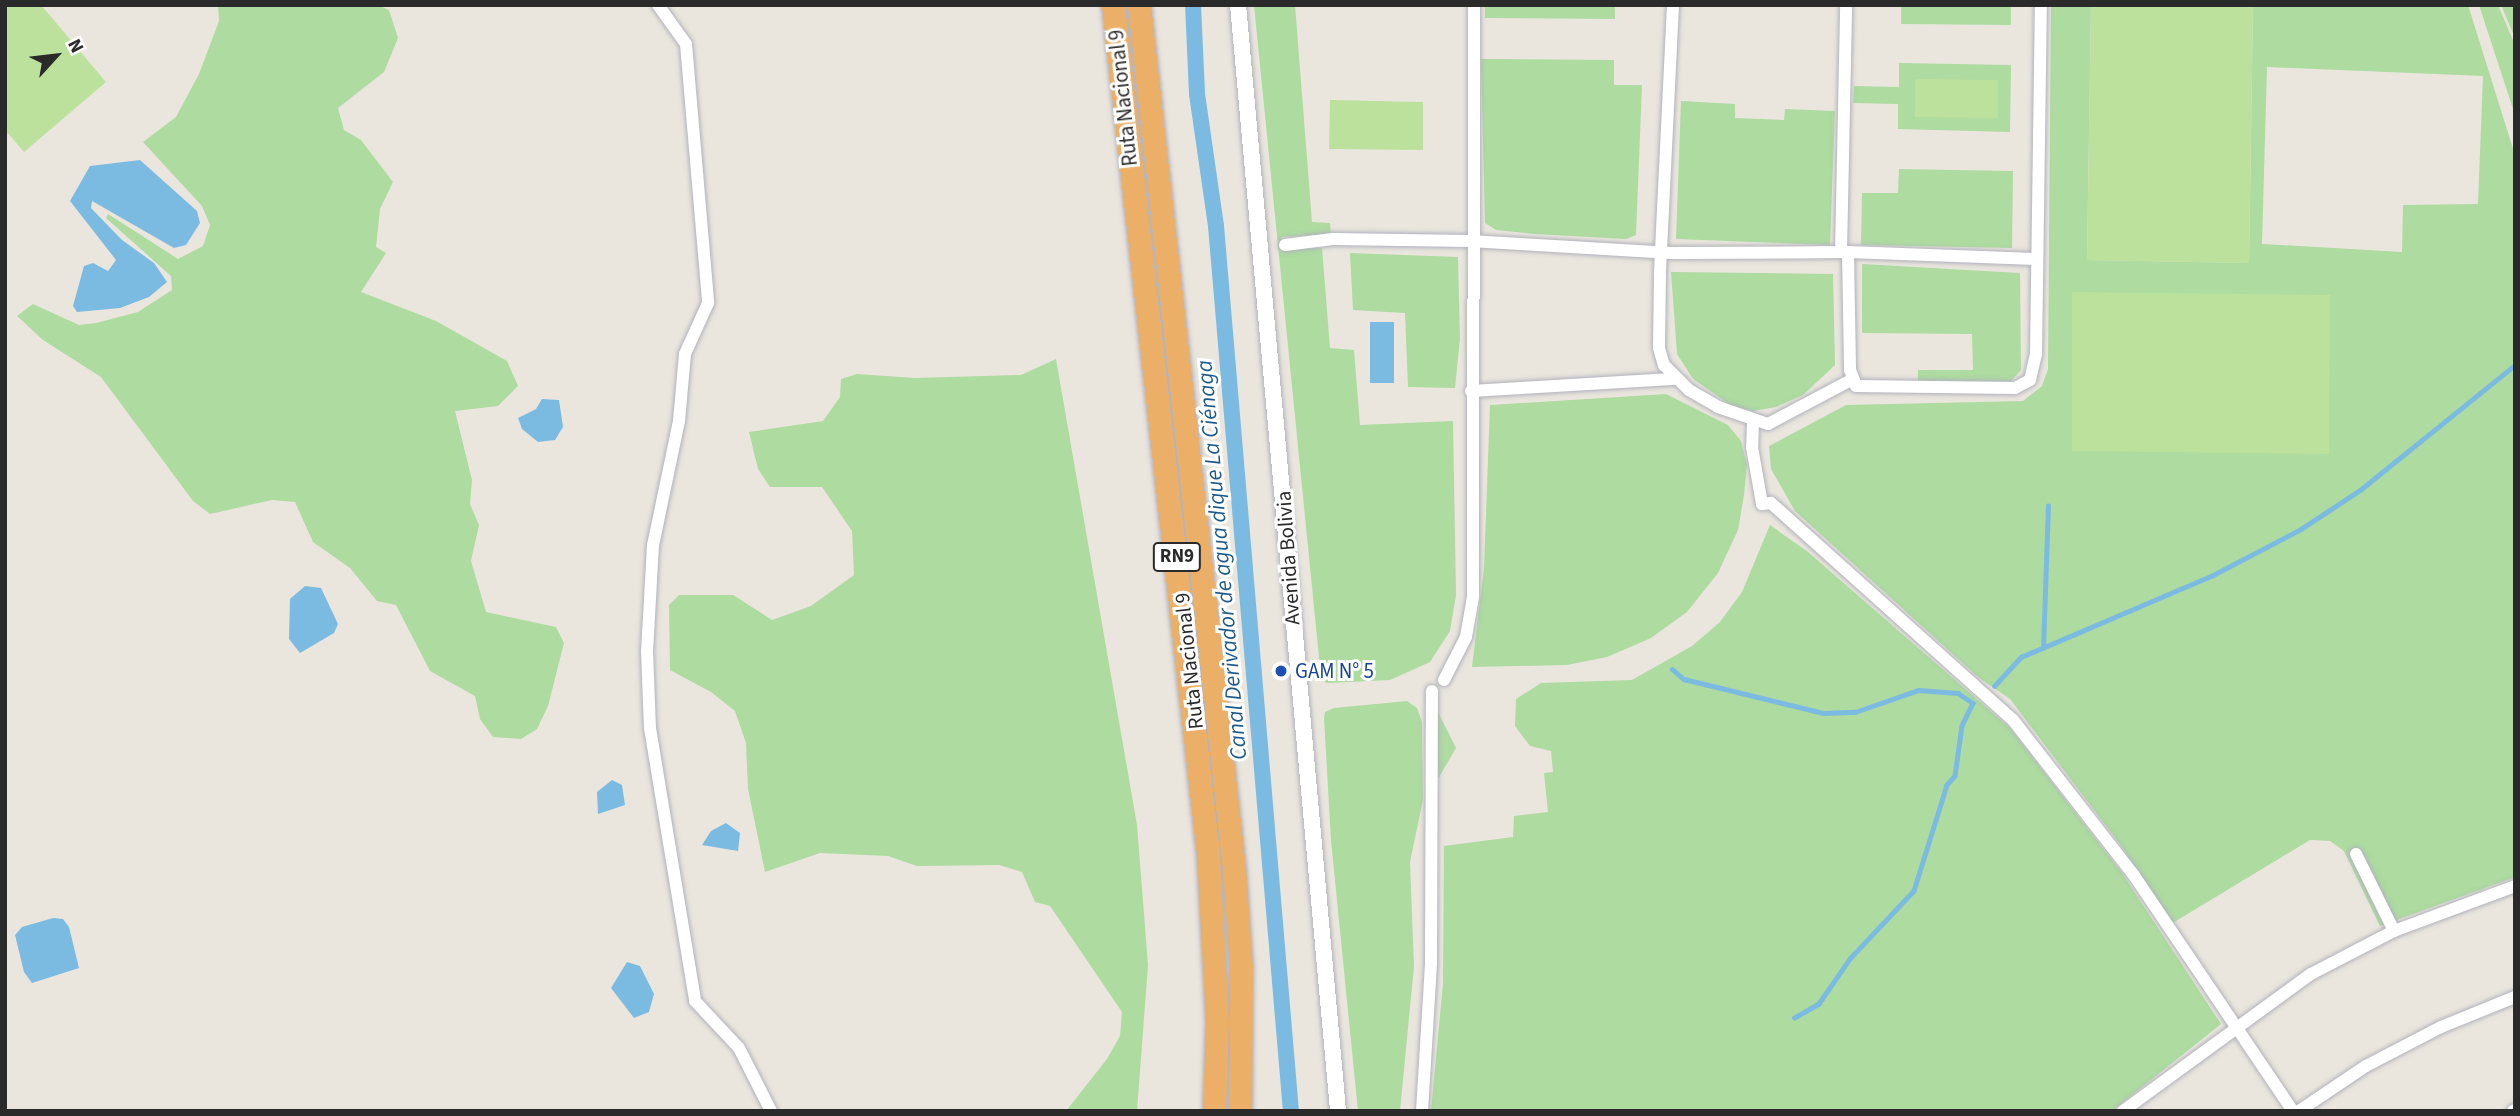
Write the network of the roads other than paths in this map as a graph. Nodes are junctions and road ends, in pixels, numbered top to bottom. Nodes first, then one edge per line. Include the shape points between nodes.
1 (658, 5) edge
2 (1113, 5) edge
3 (1139, 5) edge
4 (1238, 5) edge
5 (1474, 5) edge
6 (1673, 5) edge
7 (1846, 5) edge
8 (2041, 5) edge
9 (1471, 241) junction
10 (1285, 245) dead end
11 (1845, 252) junction
12 (1661, 253) junction
13 (2036, 259) junction
14 (1676, 379) junction
15 (1852, 380) junction
16 (1471, 391) junction
17 (1753, 423) junction
18 (1444, 680) dead end
19 (1432, 691) dead end
20 (2356, 854) dead end
21 (2515, 886) edge
22 (2395, 931) junction
23 (2515, 997) edge
24 (2236, 1026) junction
25 (771, 1111) edge
26 (1214, 1111) edge
27 (1240, 1111) edge
28 (1338, 1111) edge
29 (1422, 1111) edge
30 (2123, 1111) edge
31 (2293, 1111) edge
32 (2299, 1111) edge

1 - 25 street via 686,44 708,303 685,354 679,421 653,545 647,651 650,728 695,1001 739,1048
2 - 26 highway, Ruta Nacional 9 / RN9 via 1208,855 1217,1022
3 - 27 highway, Ruta Nacional 9 / RN9 via 1234,869 1241,981
4 - 28 street, Avenida Bolivia
5 - 9 street
6 - 12 street
7 - 11 street
8 - 13 street
9 - 10 street via 1333,239
9 - 12 street
9 - 16 street
11 - 12 street
11 - 13 street
11 - 15 street
12 - 14 street via 1659,348 1664,365
13 - 15 street via 2035,362 2030,380 2015,388 1864,388
14 - 16 street
14 - 17 street
15 - 17 street via 1794,413 1768,424
16 - 18 street via 1473,597 1466,637
17 - 24 street via 1752,447 1762,503 1771,503 2013,720 2133,874
19 - 29 street via 1431,962
20 - 22 street
21 - 22 street
22 - 24 street via 2311,974
23 - 32 street via 2387,1055
24 - 30 street
24 - 31 street

